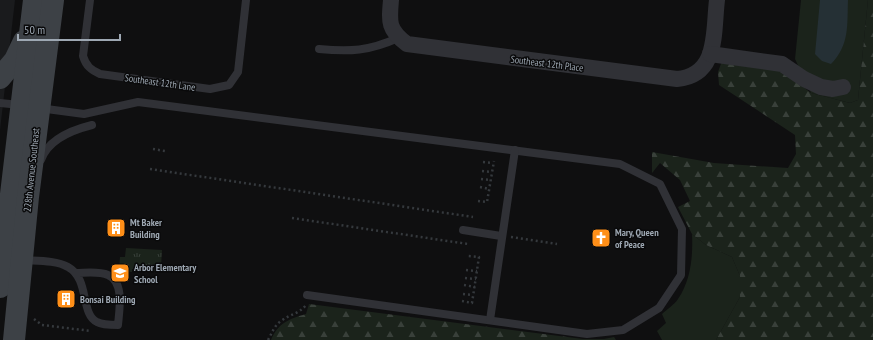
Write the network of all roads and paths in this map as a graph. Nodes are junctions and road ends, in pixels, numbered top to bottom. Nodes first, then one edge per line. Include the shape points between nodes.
1 (34, 0) edge
2 (53, 0) edge
3 (90, 0) edge
4 (246, 0) edge
5 (391, 0) edge
6 (717, 0) edge
7 (30, 27) junction
8 (398, 38) junction
9 (318, 49) dead end
10 (710, 54) junction
11 (0, 78) edge
12 (843, 87) dead end
13 (20, 105) edge
14 (92, 125) dead end
15 (0, 147) edge
16 (153, 149) dead end
17 (515, 150) junction
18 (164, 151) dead end
19 (483, 162) dead end
20 (150, 169) dead end
21 (482, 171) dead end
22 (492, 172) junction
23 (13, 173) junction
24 (481, 179) dead end
25 (491, 180) junction
26 (480, 187) dead end
27 (489, 189) junction
28 (28, 197) junction
29 (478, 201) dead end
30 (474, 217) dead end
31 (292, 218) dead end
32 (463, 230) dead end
33 (504, 236) junction
34 (468, 244) dead end
35 (557, 244) dead end
36 (468, 256) dead end
37 (22, 260) junction
38 (466, 270) dead end
39 (477, 271) junction
40 (76, 273) junction
41 (465, 278) dead end
42 (476, 279) junction
43 (464, 286) dead end
44 (0, 287) edge
45 (475, 287) junction
46 (463, 294) dead end
47 (307, 295) dead end
48 (474, 295) junction
49 (462, 301) dead end
50 (306, 305) dead end
51 (34, 320) dead end
52 (490, 320) junction
53 (93, 331) dead end
54 (14, 340) edge
55 (268, 340) edge

1 - 7 main road, 228th Avenue Southeast
2 - 13 main road, 228th Avenue Southeast
3 - 4 lane, Southeast 12th Lane via 83,56 92,70 100,74 210,89 229,85 238,72
5 - 8 street via 389,18 391,28
6 - 10 street
7 - 11 main road via 15,60
7 - 13 main road, 228th Avenue Southeast
8 - 9 lane via 347,52
8 - 10 street, Southeast 12th Place via 416,46 677,79 689,78 698,73
10 - 12 street via 782,64 821,87
13 - 17 lane via 84,114 138,102
13 - 23 main road, 228th Avenue Southeast
13 - 28 main road, 228th Avenue Southeast
14 - 28 lane via 61,136 44,152
15 - 23 main road
16 - 18 path
17 - 33 lane
17 - 52 lane via 620,164 660,184 682,229 681,274 659,308 623,330 587,334
19 - 22 path via 493,162
20 - 30 path
21 - 22 path
22 - 25 path
23 - 44 main road, 228th Avenue Southeast
24 - 25 path
25 - 27 path
26 - 27 path
27 - 29 path via 487,202
28 - 37 main road, 228th Avenue Southeast
31 - 34 path
32 - 33 lane
33 - 35 path
33 - 52 lane
36 - 39 path via 479,257
37 - 40 lane via 60,264
37 - 54 main road, 228th Avenue Southeast
38 - 39 path
39 - 42 path
40 - 40 lane via 81,281 91,318 98,323 118,326 119,292 114,279 108,275
41 - 42 path
42 - 45 path
43 - 45 path
45 - 48 path
46 - 48 path
47 - 52 lane
48 - 49 path via 472,303
50 - 55 path via 302,311 280,322
51 - 53 path via 42,325

